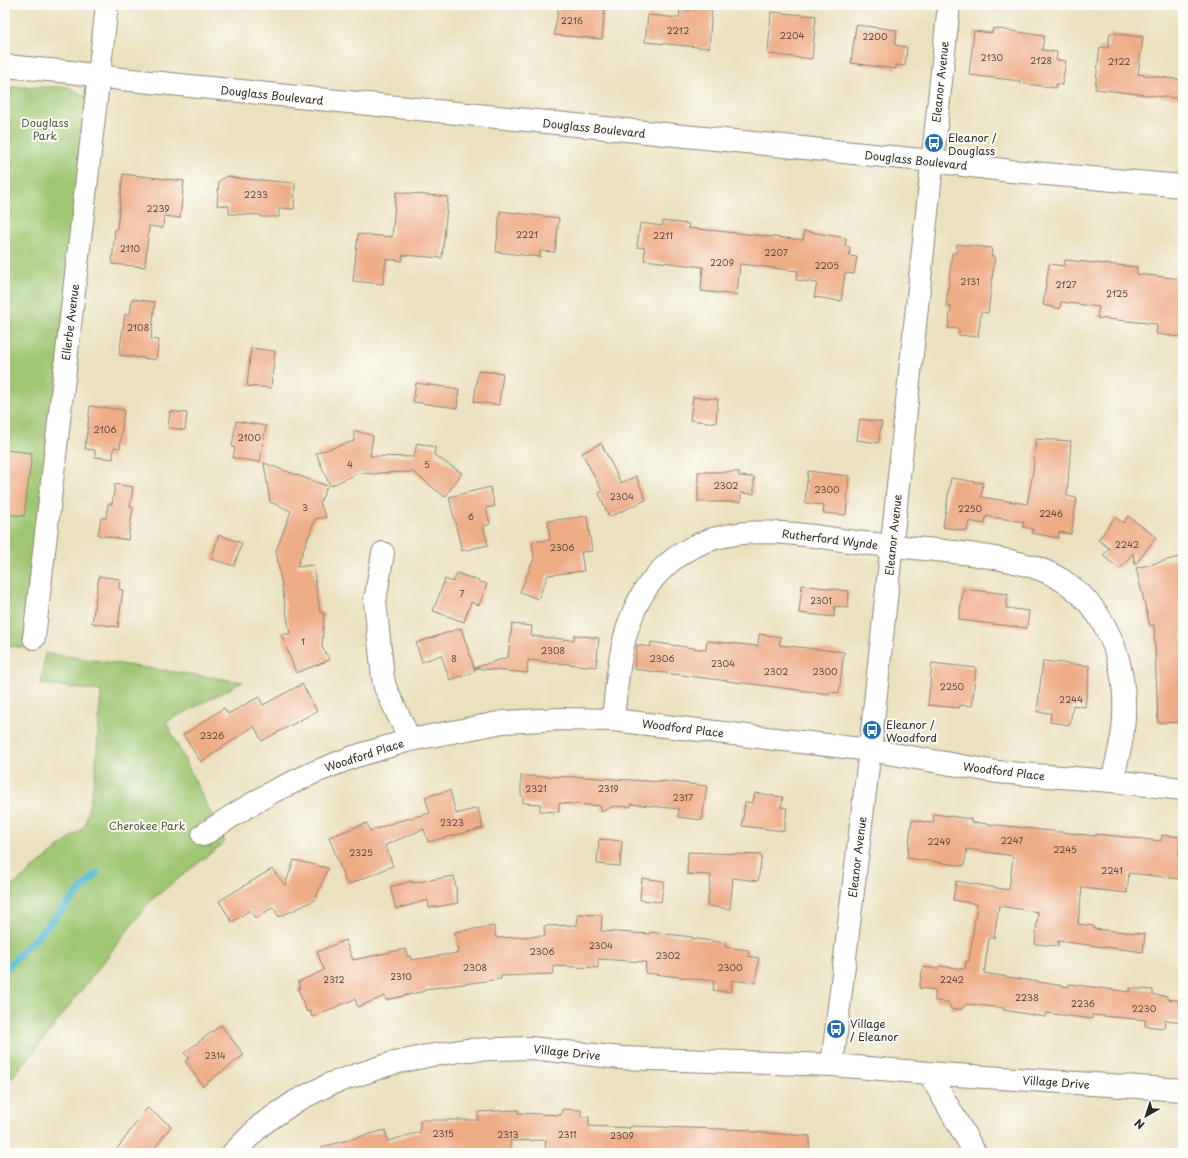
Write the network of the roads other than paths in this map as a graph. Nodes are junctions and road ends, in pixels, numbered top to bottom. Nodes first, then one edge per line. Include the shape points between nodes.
1 (107, 5) edge
2 (949, 5) edge
3 (5, 66) edge
4 (98, 76) junction
5 (932, 161) junction
6 (1183, 186) edge
7 (892, 546) junction
8 (383, 553) dead end
9 (34, 638) dead end
10 (613, 720) junction
11 (410, 740) junction
12 (870, 750) junction
13 (1112, 780) junction
14 (1183, 789) edge
15 (203, 835) dead end
16 (832, 1065) junction
17 (929, 1072) junction
18 (1183, 1090) edge
19 (233, 1153) edge
20 (975, 1153) edge

1 - 4 street, Ellerbe Avenue
2 - 5 street, Eleanor Avenue
3 - 4 street, Douglass Boulevard
4 - 5 street, Douglass Boulevard
4 - 9 street, Ellerbe Avenue
5 - 6 street, Douglass Boulevard via 1011,171
5 - 7 street, Eleanor Avenue
7 - 10 street, Rutherford Wynde via 787,533 738,533 709,540 672,560 648,586 633,613 622,645
7 - 12 street, Eleanor Avenue
7 - 13 street, Rutherford Wynde via 958,552 1024,564 1051,574 1085,599 1099,614 1107,628 1120,664 1124,687 1123,731
8 - 11 street via 375,601 383,678
10 - 11 street, Woodford Place via 503,722
10 - 12 street, Woodford Place
11 - 15 street, Woodford Place via 352,757 315,772 274,791
12 - 13 street, Woodford Place via 997,772
12 - 16 street, Eleanor Avenue
13 - 14 street, Woodford Place
16 - 17 street, Village Drive
16 - 19 street, Village Drive via 621,1058 530,1048 466,1050 390,1064 330,1084 296,1101 261,1125
17 - 18 street, Village Drive
17 - 20 street

